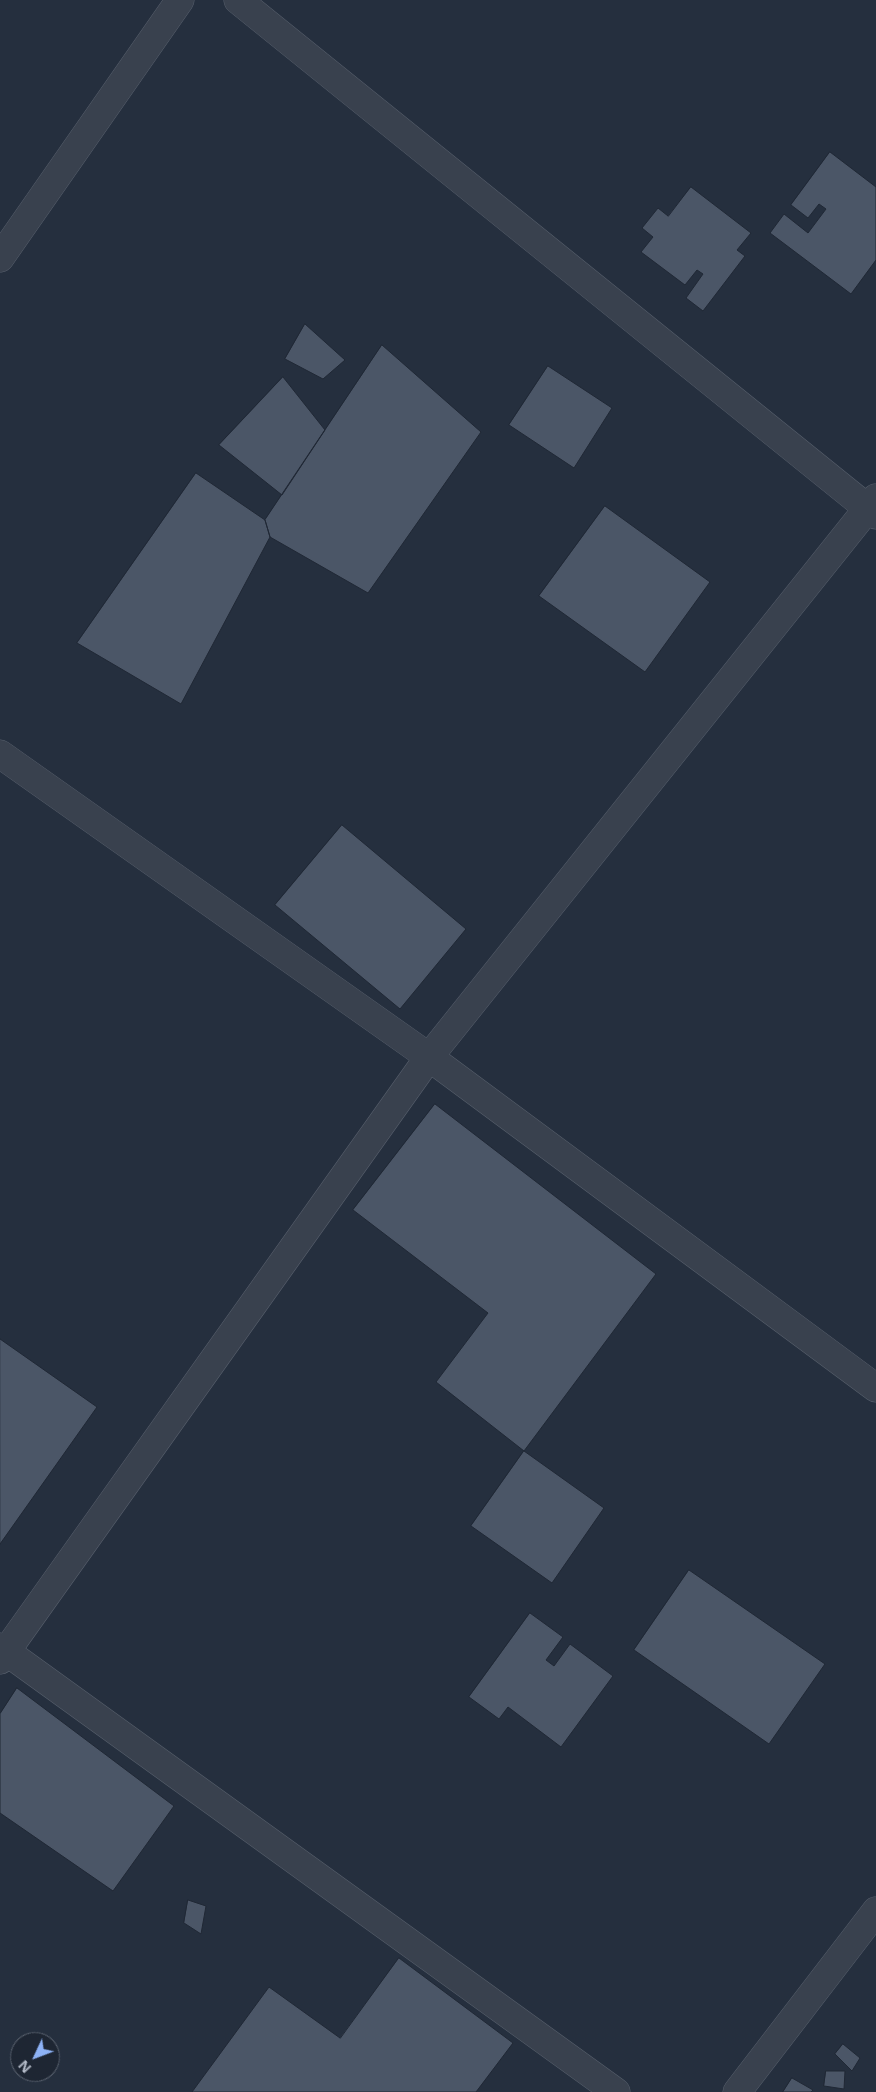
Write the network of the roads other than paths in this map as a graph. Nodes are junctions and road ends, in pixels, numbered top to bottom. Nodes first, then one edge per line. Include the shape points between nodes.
1 (180, 0) edge
2 (238, 0) edge
3 (0, 258) edge
4 (873, 508) edge
5 (0, 754) edge
6 (428, 1057) junction
7 (876, 1388) edge
8 (2, 1653) edge
9 (876, 1911) edge
10 (616, 2092) edge
11 (737, 2092) edge

1 - 3 street
2 - 4 street
4 - 6 street
5 - 6 street
6 - 7 street
6 - 8 street
8 - 10 street
9 - 11 street

